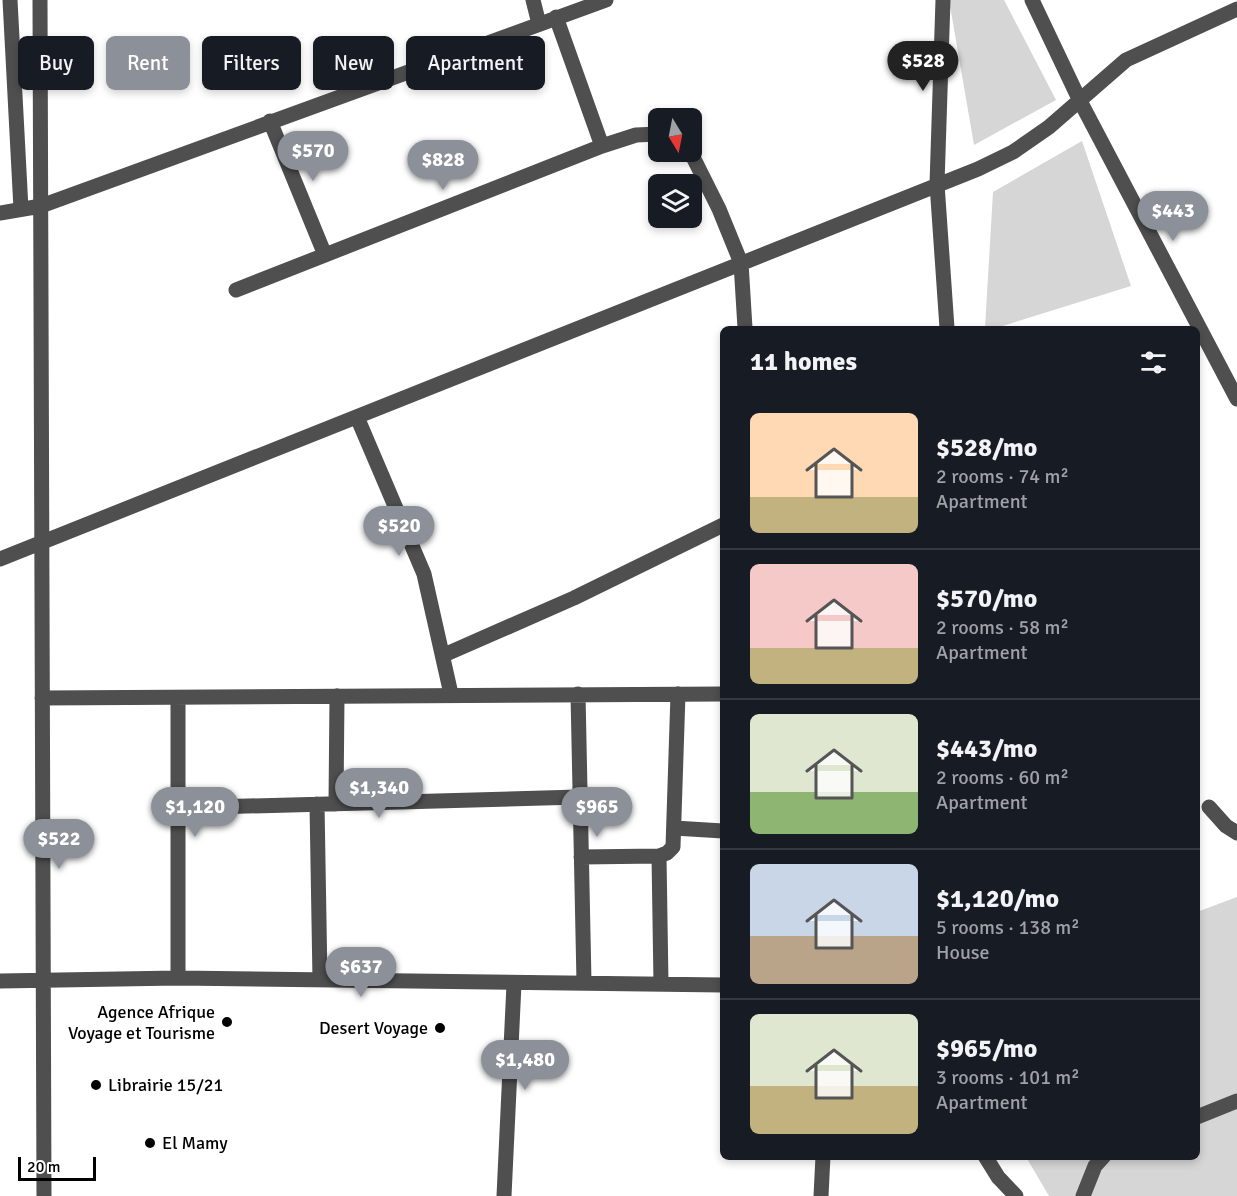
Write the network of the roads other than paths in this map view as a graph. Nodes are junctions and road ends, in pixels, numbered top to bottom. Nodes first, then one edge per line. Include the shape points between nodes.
1 (10, 0) edge
2 (40, 0) edge
3 (533, 0) edge
4 (606, 0) edge
5 (943, 0) edge
6 (1032, 0) edge
7 (1237, 9) edge
8 (556, 17) junction
9 (539, 24) junction
10 (1080, 101) junction
11 (270, 121) junction
12 (648, 134) edge
13 (602, 146) junction
14 (696, 162) edge
15 (937, 184) junction
16 (41, 206) junction
17 (21, 209) junction
18 (0, 213) edge
19 (325, 255) junction
20 (741, 263) junction
21 (236, 290) dead end
22 (746, 326) edge
23 (947, 326) edge
24 (1199, 326) edge
25 (1200, 329) edge
26 (1237, 399) edge
27 (357, 417) junction
28 (720, 526) edge
29 (42, 544) junction
30 (0, 559) edge
31 (444, 655) junction
32 (452, 694) junction
33 (578, 694) junction
34 (678, 694) junction
35 (720, 694) edge
36 (337, 696) junction
37 (42, 698) junction
38 (178, 698) junction
39 (579, 797) junction
40 (317, 804) junction
41 (336, 804) junction
42 (1209, 807) dead end
43 (178, 808) junction
44 (674, 828) junction
45 (720, 831) edge
46 (1237, 833) edge
47 (659, 856) junction
48 (581, 857) junction
49 (178, 978) junction
50 (320, 980) junction
51 (0, 981) edge
52 (43, 981) junction
53 (584, 982) junction
54 (514, 984) junction
55 (661, 984) junction
56 (720, 985) edge
57 (1237, 1101) edge
58 (1200, 1116) edge
59 (823, 1160) edge
60 (987, 1160) edge
61 (1100, 1160) edge
62 (44, 1196) edge
63 (504, 1196) edge
64 (821, 1196) edge
65 (1016, 1196) edge
66 (1083, 1196) edge

1 - 17 street
2 - 16 street
3 - 9 street
4 - 8 street
5 - 15 street
6 - 10 street
7 - 10 street via 1126,60
8 - 9 street
8 - 13 street
9 - 11 street
10 - 15 street via 1013,153
10 - 24 street
11 - 16 street
11 - 19 street
12 - 13 street
13 - 19 street
14 - 20 street
15 - 20 street
15 - 23 street
16 - 17 street
16 - 29 street
17 - 18 street
19 - 21 street
20 - 22 street
20 - 27 street
25 - 26 street
27 - 29 street
27 - 31 street via 424,574
28 - 31 street via 574,598
29 - 30 street
29 - 37 street
31 - 32 street
32 - 33 street
32 - 36 street
33 - 34 street
33 - 39 street
34 - 35 street
34 - 44 street
36 - 38 street
36 - 41 street
37 - 38 street
37 - 52 street
38 - 43 street
39 - 41 street
39 - 48 street
40 - 41 street
40 - 43 street
40 - 50 street
42 - 46 street
43 - 49 street
44 - 45 street
44 - 47 street via 673,847
47 - 48 street
47 - 55 street
48 - 53 street
49 - 50 street
49 - 52 street
50 - 54 street
51 - 52 street
52 - 62 street
53 - 54 street
53 - 55 street
54 - 63 street
55 - 56 street
57 - 58 street
59 - 64 street
60 - 65 street
61 - 66 street

